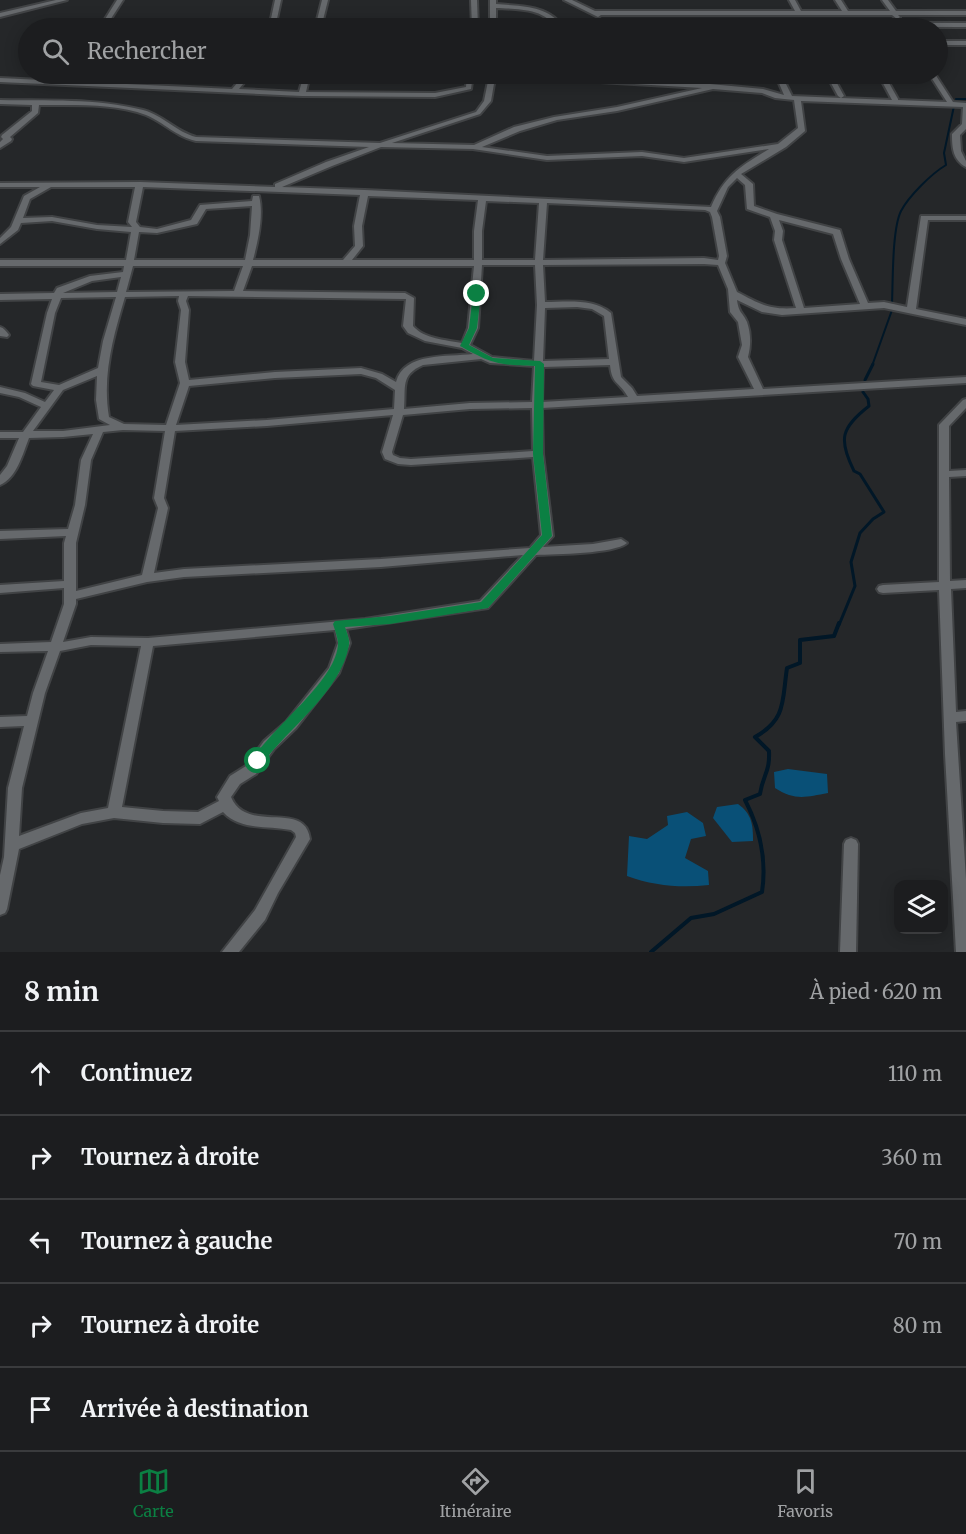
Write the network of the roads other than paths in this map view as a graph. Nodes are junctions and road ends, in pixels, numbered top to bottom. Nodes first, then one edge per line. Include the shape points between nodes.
1 (64, 0) edge
2 (120, 0) edge
3 (278, 0) edge
4 (324, 0) edge
5 (474, 0) edge
6 (567, 0) edge
7 (792, 0) edge
8 (838, 0) edge
9 (885, 0) edge
10 (493, 3) edge
11 (594, 13) junction
12 (752, 13) junction
13 (799, 13) junction
14 (846, 13) junction
15 (894, 13) junction
16 (966, 13) edge
17 (0, 15) edge
18 (109, 18) edge
19 (274, 18) edge
20 (320, 18) edge
21 (475, 18) edge
22 (549, 18) edge
23 (598, 18) edge
24 (754, 18) edge
25 (897, 18) edge
26 (948, 27) edge
27 (966, 27) edge
28 (948, 28) edge
29 (948, 43) edge
30 (965, 44) edge
31 (0, 80) edge
32 (18, 81) edge
33 (85, 84) edge
34 (240, 84) edge
35 (304, 84) edge
36 (469, 84) edge
37 (490, 84) edge
38 (690, 84) edge
39 (784, 84) edge
40 (834, 84) edge
41 (887, 84) edge
42 (938, 84) edge
43 (713, 87) junction
44 (234, 91) junction
45 (302, 94) junction
46 (841, 96) junction
47 (791, 97) junction
48 (895, 99) junction
49 (0, 102) edge
50 (950, 102) junction
51 (34, 103) junction
52 (966, 104) edge
53 (783, 145) junction
54 (0, 146) edge
55 (381, 146) junction
56 (470, 147) junction
57 (966, 165) edge
58 (738, 174) junction
59 (140, 184) junction
60 (0, 185) edge
61 (50, 185) junction
62 (256, 188) junction
63 (269, 189) junction
64 (364, 192) junction
65 (482, 199) junction
66 (543, 202) junction
67 (257, 203) junction
68 (713, 211) junction
69 (774, 216) junction
70 (966, 218) edge
71 (18, 221) junction
72 (135, 230) junction
73 (5, 234) edge
74 (0, 242) edge
75 (539, 261) junction
76 (0, 262) edge
77 (130, 262) junction
78 (250, 262) junction
79 (346, 262) junction
80 (478, 263) junction
81 (722, 263) junction
82 (126, 274) junction
83 (238, 293) junction
84 (121, 294) junction
85 (184, 294) junction
86 (733, 294) junction
87 (58, 295) junction
88 (0, 297) edge
89 (541, 305) junction
90 (865, 306) junction
91 (801, 311) junction
92 (911, 311) junction
93 (966, 322) edge
94 (465, 346) junction
95 (482, 356) junction
96 (614, 362) junction
97 (540, 364) junction
98 (102, 369) junction
99 (966, 380) edge
100 (185, 383) junction
101 (60, 388) junction
102 (399, 388) junction
103 (0, 390) edge
104 (760, 392) junction
105 (634, 399) junction
106 (966, 402) edge
107 (537, 405) junction
108 (46, 406) junction
109 (399, 410) junction
110 (123, 427) junction
111 (170, 428) junction
112 (99, 431) junction
113 (0, 435) edge
114 (25, 436) junction
115 (538, 454) junction
116 (966, 473) edge
117 (943, 474) junction
118 (0, 482) edge
119 (72, 532) junction
120 (0, 536) edge
121 (621, 543) dead end
122 (533, 552) junction
123 (147, 579) junction
124 (966, 584) edge
125 (945, 585) junction
126 (0, 589) edge
127 (883, 589) dead end
128 (71, 590) junction
129 (339, 624) junction
130 (148, 642) junction
131 (55, 646) junction
132 (0, 648) edge
133 (966, 716) edge
134 (951, 717) junction
135 (31, 721) junction
136 (0, 722) edge
137 (225, 804) junction
138 (114, 812) junction
139 (961, 835) edge
140 (12, 844) junction
141 (851, 844) dead end
142 (0, 909) edge
143 (964, 927) edge
144 (230, 952) edge
145 (848, 952) edge
146 (964, 952) edge

1 - 17 street
2 - 18 street
3 - 19 street
4 - 20 street
5 - 21 street
6 - 11 street
7 - 13 street
8 - 14 street
9 - 15 street
10 - 22 street
11 - 12 street
11 - 23 street
12 - 13 street
12 - 24 street
13 - 14 street
14 - 15 street
15 - 16 street
15 - 25 street
26 - 27 street
27 - 28 street
29 - 30 street
31 - 32 street
33 - 44 street
34 - 44 street
35 - 45 street
36 - 45 street via 469,88 435,95
37 - 55 street via 484,110 405,134
38 - 43 street
39 - 47 street
40 - 46 street
41 - 48 street
42 - 50 street
43 - 47 street
43 - 56 street via 617,109 556,117
44 - 45 street
46 - 47 street
46 - 48 street
47 - 52 street
47 - 53 street via 802,129
48 - 50 street
49 - 51 street
50 - 52 street
51 - 54 street via 36,112 5,137 8,140
51 - 55 street via 144,112 182,137 196,140
52 - 57 street via 966,125 956,134 956,150 959,160
53 - 56 street via 684,160 642,154 547,158
53 - 58 street
55 - 56 street
55 - 63 street
58 - 68 street via 720,194
58 - 69 street via 749,184 750,207
59 - 61 street
59 - 62 street
59 - 72 street via 132,222
60 - 61 street
61 - 71 street via 27,198
62 - 63 street
62 - 67 street
63 - 64 street
64 - 65 street
64 - 79 street via 359,246
65 - 66 street
65 - 80 street
66 - 68 street
66 - 75 street
67 - 72 street via 203,207 194,222 157,231
67 - 78 street
68 - 81 street via 721,234
69 - 90 street via 837,232
69 - 91 street
70 - 92 street via 924,218
71 - 72 street via 52,219
71 - 73 street
72 - 77 street
73 - 74 street
75 - 80 street
75 - 81 street
75 - 89 street
76 - 77 street
77 - 78 street
77 - 82 street
78 - 79 street
78 - 83 street
79 - 80 street
80 - 94 street via 473,328
81 - 86 street
82 - 84 street
82 - 87 street via 78,282 60,290
83 - 85 street
83 - 94 street via 405,296 410,298 411,331 428,339
84 - 85 street
84 - 87 street
84 - 98 street
85 - 100 street via 180,362
86 - 91 street via 765,310
86 - 104 street via 734,312 742,321 747,345 743,357
87 - 88 street
87 - 101 street via 36,384
89 - 96 street via 591,306 603,310 608,315
89 - 97 street
90 - 91 street
90 - 92 street via 884,305
92 - 93 street
94 - 95 street
95 - 97 street via 504,363
95 - 102 street via 411,365
96 - 97 street
96 - 105 street via 616,378
97 - 107 street
98 - 101 street
98 - 110 street via 100,397 104,419
99 - 104 street
100 - 102 street via 361,371
100 - 111 street
101 - 108 street
102 - 109 street
103 - 108 street
104 - 105 street
105 - 107 street
106 - 117 street via 944,425
107 - 109 street
107 - 115 street
108 - 114 street
109 - 111 street
109 - 115 street via 387,452 398,461
110 - 111 street
110 - 112 street
111 - 123 street via 159,498 163,508
112 - 114 street
112 - 119 street via 86,460
113 - 114 street
114 - 118 street via 12,467
115 - 122 street via 547,536
116 - 117 street
117 - 125 street
119 - 120 street
119 - 128 street
121 - 122 street
122 - 123 street via 184,573
122 - 129 street via 484,605
123 - 128 street
124 - 125 street
125 - 127 street
125 - 134 street
126 - 128 street
128 - 131 street
129 - 130 street
129 - 137 street via 344,643 335,670 251,770 227,790
130 - 131 street via 91,641
130 - 138 street
131 - 132 street
131 - 135 street
133 - 134 street
134 - 139 street
135 - 136 street
135 - 140 street via 15,788
137 - 138 street via 200,818
137 - 144 street via 231,813 260,823 298,827 303,839 260,915
138 - 140 street via 81,819
139 - 143 street
140 - 142 street
141 - 145 street
143 - 146 street

